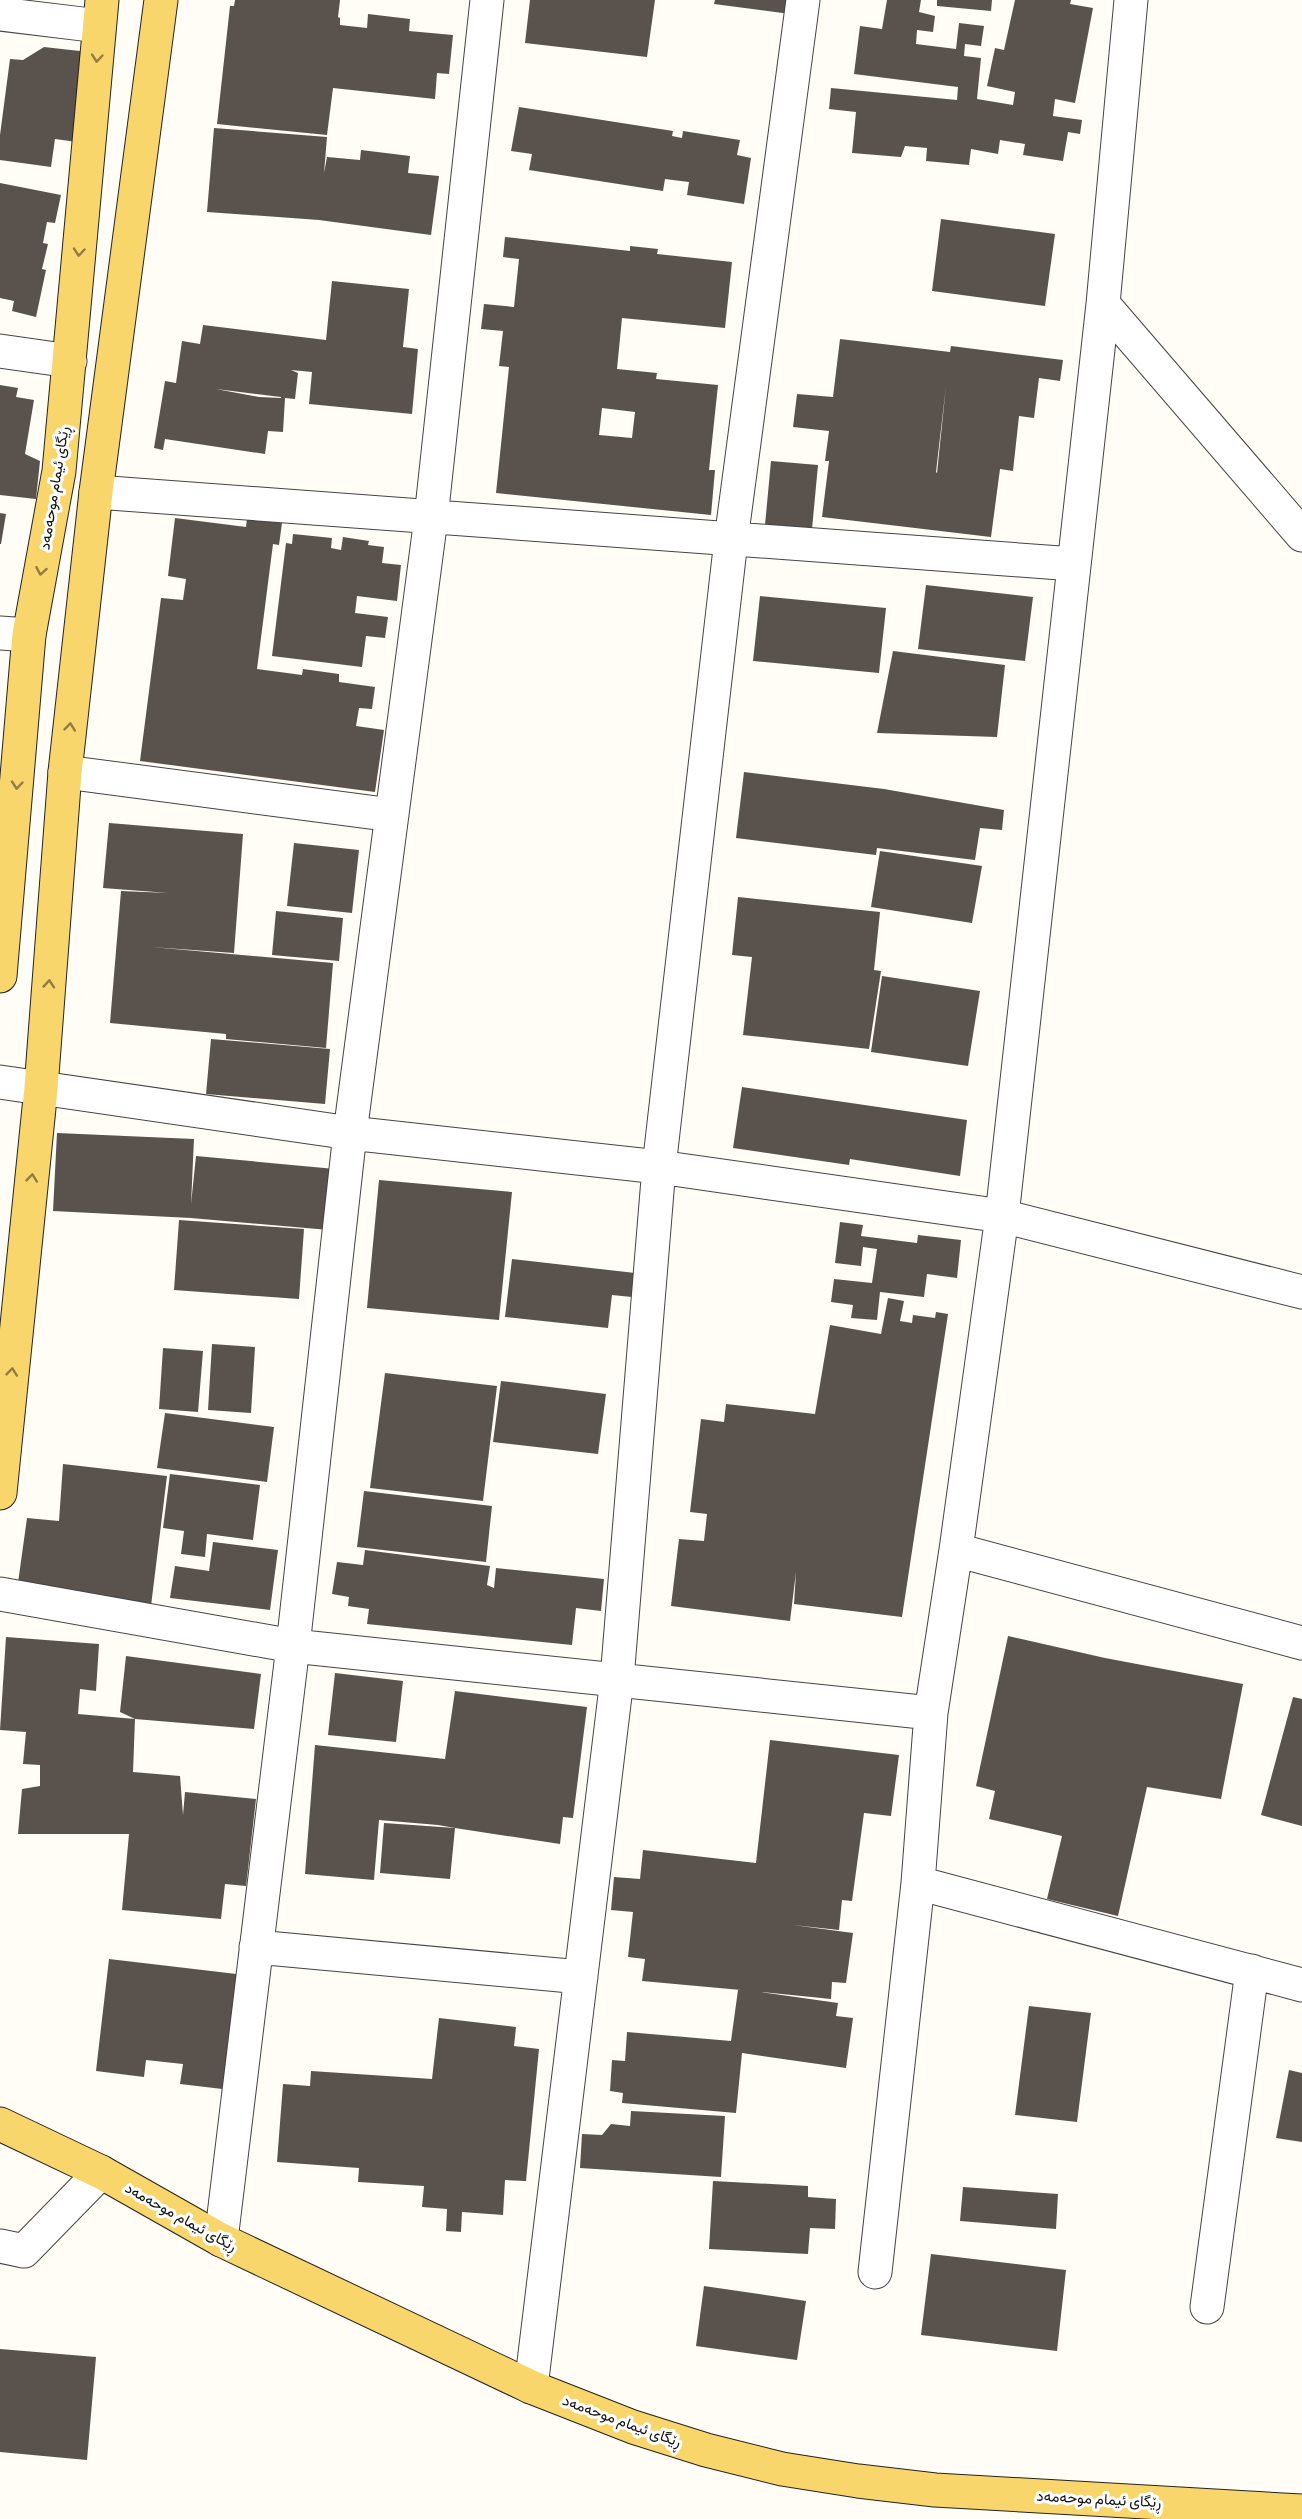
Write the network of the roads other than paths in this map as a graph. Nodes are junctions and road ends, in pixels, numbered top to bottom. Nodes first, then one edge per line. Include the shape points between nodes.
1 (161, 0) edge
2 (487, 0) edge
3 (803, 0) edge
4 (1131, 0) edge
5 (101, 13) edge
6 (0, 14) edge
7 (1104, 304) junction
8 (0, 351) edge
9 (70, 361) junction
10 (96, 492) junction
11 (431, 518) junction
12 (1302, 535) edge
13 (731, 540) junction
14 (1074, 564) junction
15 (15, 634) edge
16 (65, 772) junction
17 (392, 815) junction
18 (3, 923) edge
19 (0, 976) edge
20 (0, 1082) edge
21 (41, 1088) junction
22 (350, 1133) junction
23 (659, 1167) junction
24 (1002, 1216) junction
25 (1302, 1292) edge
26 (0, 1493) edge
27 (956, 1550) junction
28 (0, 1594) edge
29 (1302, 1643) edge
30 (293, 1646) junction
31 (617, 1679) junction
32 (931, 1713) junction
33 (918, 1883) junction
34 (256, 1947) junction
35 (1251, 1971) junction
36 (581, 1977) junction
37 (1302, 1984) edge
38 (0, 2124) edge
39 (100, 2172) junction
40 (221, 2240) junction
41 (0, 2246) edge
42 (875, 2272) dead end
43 (1207, 2307) dead end
44 (531, 2387) junction
45 (1302, 2511) edge

1 - 10 main road
2 - 11 street
3 - 13 street
4 - 7 street
5 - 6 street
5 -> 9 main road, ڕێگای ئیمام موحەمەد
7 - 12 street
7 - 14 street
8 - 9 street
9 -> 15 main road, ڕێگای ئیمام موحەمەد via 59,471
10 - 11 street
16 -> 10 main road
11 - 13 street
11 - 17 street
13 - 14 street
13 - 23 street
14 - 24 street
15 -> 18 main road, ڕێگای ئیمام موحەمەد
16 - 17 street
21 -> 16 main road
17 - 22 street
18 - 19 main road, ڕێگای ئیمام موحەمەد
20 - 21 street
21 - 22 street
26 -> 21 main road
22 - 23 street
22 - 30 street
23 - 24 street
23 - 31 street
24 - 25 street
24 - 27 street
27 - 29 street
27 - 32 street
28 - 30 street
30 - 31 street
30 - 34 street
31 - 32 street
31 - 36 street
32 - 33 street
33 - 35 street
33 - 42 street
34 - 36 street
34 - 40 street
35 - 37 street
35 - 43 street
36 - 44 street
38 - 39 main road, ڕێگای ئیمام موحەمەد
39 - 40 main road, ڕێگای ئیمام موحەمەد
39 - 41 street via 24,2251
40 - 44 main road, ڕێگای ئیمام موحەمەد
44 - 45 main road, ڕێگای ئیمام موحەمەد via 633,2427 782,2469 935,2490

